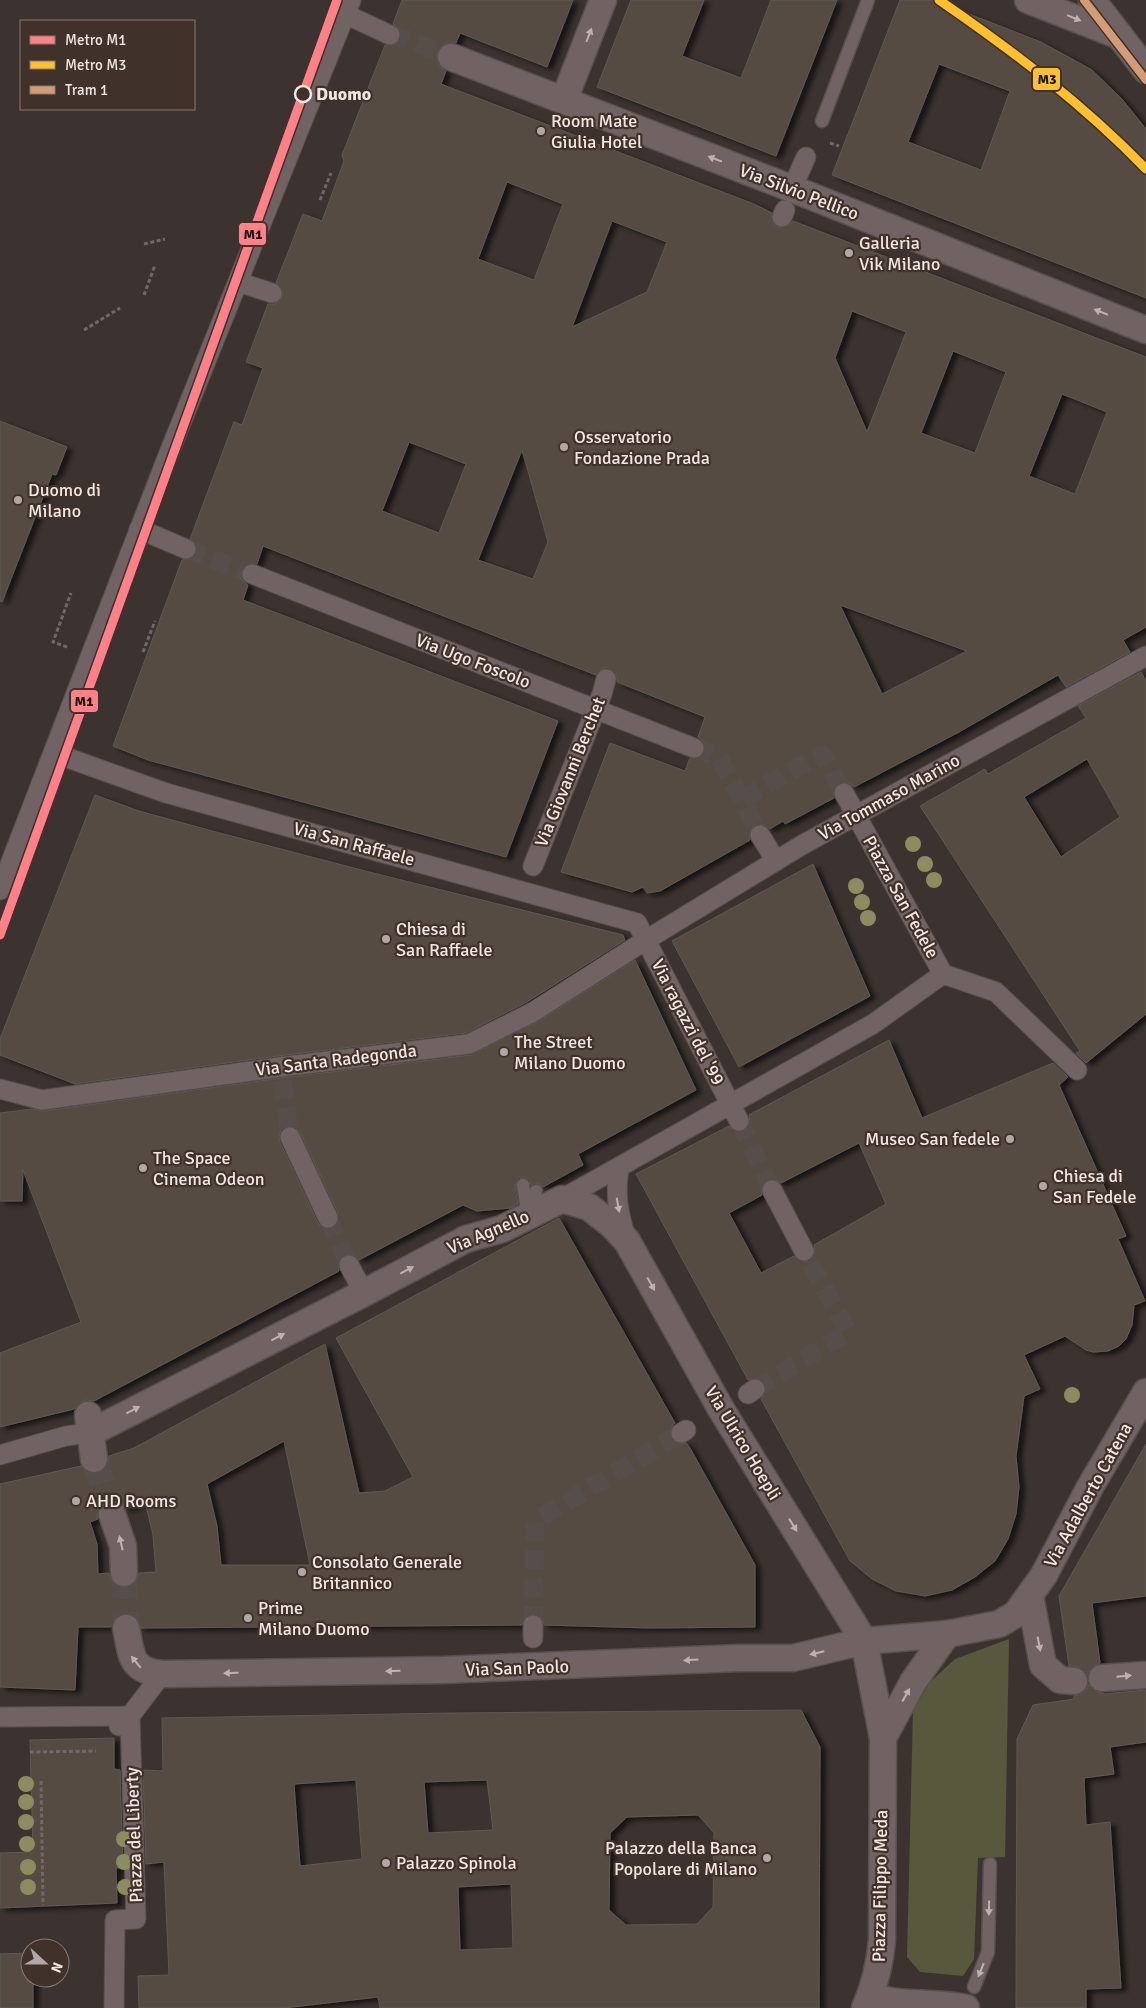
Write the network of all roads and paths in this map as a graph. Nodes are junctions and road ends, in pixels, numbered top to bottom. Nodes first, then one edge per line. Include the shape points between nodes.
1 (603, 0) edge
2 (868, 0) edge
3 (1028, 0) edge
4 (1092, 0) edge
5 (348, 7) edge
6 (390, 35) tunnel mouth
7 (1120, 36) junction
8 (450, 57) tunnel mouth
9 (1146, 70) edge
10 (564, 100) junction
11 (822, 121) dead end
12 (832, 144) dead end
13 (839, 146) dead end
14 (806, 157) dead end
15 (331, 172) dead end
16 (798, 175) dead end
17 (320, 200) dead end
18 (165, 239) dead end
19 (144, 244) dead end
20 (155, 265) dead end
21 (238, 282) junction
22 (272, 293) dead end
23 (144, 295) dead end
24 (120, 308) dead end
25 (84, 330) dead end
26 (1146, 330) edge
27 (139, 530) junction
28 (186, 549) tunnel mouth
29 (252, 574) tunnel mouth
30 (71, 593) dead end
31 (154, 622) dead end
32 (75, 651) dead end
33 (143, 652) dead end
34 (1141, 659) edge
35 (606, 679) dead end
36 (596, 709) junction
37 (694, 748) tunnel mouth
38 (54, 753) junction
39 (844, 793) tunnel mouth
40 (855, 815) junction
41 (760, 835) tunnel mouth
42 (776, 861) junction
43 (533, 866) dead end
44 (0, 890) edge
45 (646, 940) junction
46 (943, 974) junction
47 (880, 1019) joint
48 (1077, 1070) dead end
49 (0, 1089) edge
50 (734, 1113) junction
51 (290, 1137) tunnel mouth
52 (619, 1168) junction
53 (524, 1185) dead end
54 (772, 1190) tunnel mouth
55 (562, 1199) junction
56 (532, 1203) junction
57 (328, 1218) tunnel mouth
58 (627, 1241) junction
59 (804, 1251) tunnel mouth
60 (349, 1266) tunnel mouth
61 (364, 1293) junction
62 (1146, 1392) edge
63 (89, 1424) junction
64 (0, 1455) edge
65 (94, 1459) tunnel mouth
66 (112, 1514) tunnel mouth
67 (124, 1573) tunnel mouth
68 (1030, 1596) junction
69 (126, 1628) tunnel mouth
70 (947, 1634) junction
71 (864, 1641) junction
72 (165, 1674) junction
73 (1146, 1675) edge
74 (1102, 1678) dead end
75 (1074, 1681) dead end
76 (0, 1717) edge
77 (125, 1721) junction
78 (883, 1738) junction
79 (96, 1751) dead end
80 (30, 1752) dead end
81 (41, 1781) dead end
82 (990, 1864) dead end
83 (43, 1905) dead end
84 (970, 1998) edge
85 (868, 2002) edge
86 (114, 2008) edge

10 -> 1 street
2 - 11 lane
3 -> 7 street
4 - 7 street
5 - 6 street
5 - 21 street
7 - 9 street
8 - 10 street, Via Silvio Pellico
26 -> 10 street, Via Silvio Pellico
12 - 13 path
14 - 16 street
15 - 17 path
18 - 19 path
20 - 23 path
21 - 22 street
21 - 27 street
24 - 25 path
27 - 28 street
27 - 38 street
29 - 36 street, Via Ugo Foscolo
30 - 32 path via 53,642
31 - 33 path
34 - 40 street, Via Tommaso Marino
35 - 36 street, Via Giovanni Berchet
36 - 37 street, Via Ugo Foscolo
36 - 43 street, Via Giovanni Berchet
38 - 44 street
38 - 45 street, Via San Raffaele via 166,793 637,922
39 - 40 street, Piazza San Fedele
40 - 42 street, Via Tommaso Marino
40 - 46 street, Piazza San Fedele
41 - 42 street
42 - 45 street, Via Tommaso Marino
45 - 49 street, Via Santa Radegonda via 533,1012 469,1044 281,1074 42,1100
45 - 50 street, Via ragazzi del '99
46 - 47 street, Piazza San Fedele
46 - 48 street, Piazza San Fedele via 996,992
47 - 50 street, Via Agnello
50 - 52 street, Via Agnello
51 - 57 street
52 - 55 street, Via Agnello
52 -> 58 street, Via Ulrico Hoepli via 616,1191
53 - 56 lane
54 - 59 street
55 - 56 street, Via Agnello
55 - 58 street, Via Ulrico Hoepli via 588,1207
61 -> 56 street, Via Agnello via 466,1239 502,1228
58 -> 71 street, Via Ulrico Hoepli via 721,1409
60 - 61 street
63 -> 61 street, Via Agnello
62 - 68 street, Via Adalberto Catena
63 - 64 street, Via Agnello via 66,1436
63 - 65 street
67 -> 66 street via 123,1546
68 - 70 street via 1016,1614 999,1624
68 -> 75 street via 1042,1665 1060,1680
72 -> 69 street via 146,1671 134,1662
70 - 71 street
78 -> 70 street, Piazza Filippo Meda via 914,1682
71 -> 72 street, Via San Paolo via 793,1658 442,1670
71 - 78 street, Piazza Filippo Meda
72 - 77 street
74 -> 73 street
76 - 77 street
77 - 86 street, Piazza del Liberty via 136,1920 115,1920
78 - 85 street, Piazza Filippo Meda via 882,1940 880,1965
79 - 80 path
81 - 83 path
82 -> 84 lane, Piazza Filippo Meda via 988,1952
84 - 85 street, Piazza Filippo Meda via 952,2005

